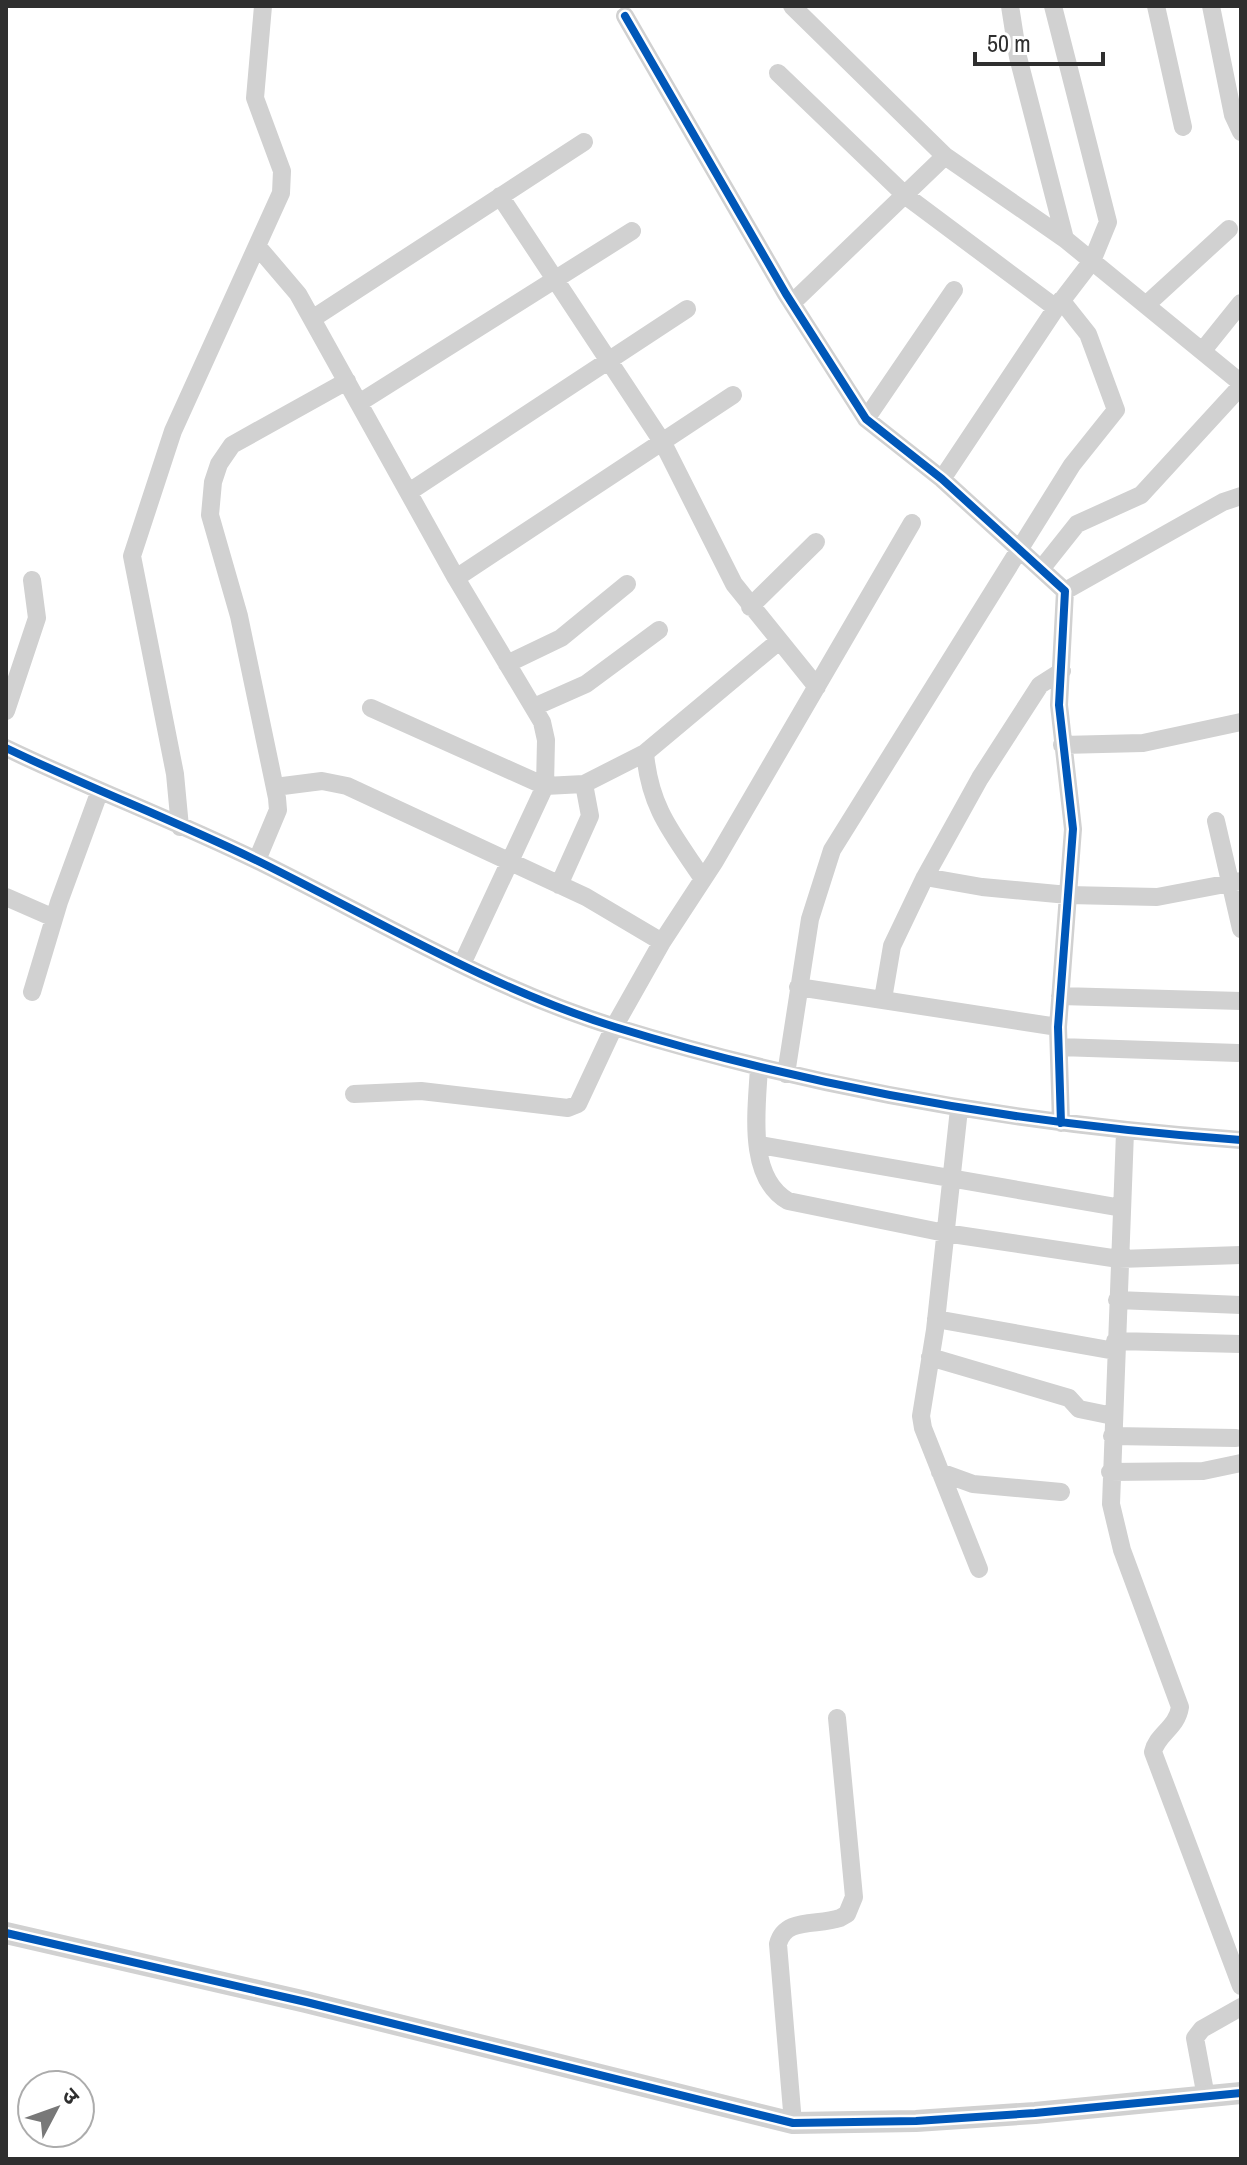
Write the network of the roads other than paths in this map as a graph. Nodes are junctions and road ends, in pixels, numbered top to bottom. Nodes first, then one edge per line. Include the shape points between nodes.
1 (263, 6) edge
2 (792, 6) edge
3 (1010, 6) edge
4 (1053, 6) edge
5 (1156, 6) edge
6 (1211, 6) edge
7 (625, 16) dead end
8 (778, 73) dead end
9 (1183, 127) dead end
10 (1241, 132) edge
11 (584, 142) dead end
12 (945, 156) junction
13 (500, 196) junction
14 (906, 196) junction
15 (1229, 229) dead end
16 (632, 231) dead end
17 (1065, 239) junction
18 (258, 247) junction
19 (1092, 261) junction
20 (554, 278) junction
21 (954, 290) dead end
22 (792, 303) junction
23 (1241, 303) edge
24 (1058, 304) junction
25 (1146, 305) junction
26 (687, 309) dead end
27 (312, 319) junction
28 (1204, 349) junction
29 (610, 362) junction
30 (347, 381) junction
31 (1241, 384) edge
32 (733, 395) dead end
33 (359, 403) junction
34 (866, 419) junction
35 (663, 443) junction
36 (942, 479) junction
37 (409, 492) junction
38 (1241, 496) edge
39 (912, 523) dead end
40 (816, 542) dead end
41 (1020, 547) junction
42 (1042, 568) junction
43 (456, 578) junction
44 (32, 580) dead end
45 (627, 584) dead end
46 (1065, 591) junction
47 (750, 607) junction
48 (659, 630) dead end
49 (779, 641) junction
50 (507, 664) junction
51 (1062, 671) junction
52 (817, 687) junction
53 (534, 707) junction
54 (371, 708) dead end
55 (6, 711) edge
56 (1241, 722) edge
57 (1062, 745) junction
58 (6, 749) edge
59 (645, 753) junction
60 (584, 784) junction
61 (545, 786) junction
62 (275, 787) junction
63 (99, 793) junction
64 (1216, 821) dead end
65 (180, 827) junction
66 (257, 860) junction
67 (510, 861) junction
68 (925, 877) junction
69 (703, 879) junction
70 (1236, 882) edge
71 (559, 885) junction
72 (1068, 895) junction
73 (6, 897) edge
74 (54, 918) junction
75 (1241, 929) edge
76 (662, 942) junction
77 (462, 964) junction
78 (798, 987) junction
79 (32, 992) dead end
80 (1060, 996) junction
81 (883, 999) junction
82 (1241, 1001) edge
83 (614, 1027) junction
84 (1058, 1027) junction
85 (1059, 1047) junction
86 (1238, 1053) dead end
87 (759, 1067) junction
88 (786, 1074) junction
89 (354, 1094) dead end
90 (959, 1109) junction
91 (1061, 1123) junction
92 (1125, 1132) junction
93 (1241, 1140) edge
94 (760, 1145) junction
95 (950, 1181) junction
96 (1122, 1208) junction
97 (945, 1233) junction
98 (1241, 1255) edge
99 (1119, 1259) junction
100 (1117, 1300) junction
101 (1241, 1305) edge
102 (936, 1319) junction
103 (1241, 1344) edge
104 (1115, 1346) junction
105 (930, 1357) junction
106 (1113, 1416) junction
107 (1112, 1436) junction
108 (1236, 1438) dead end
109 (1241, 1463) edge
110 (940, 1472) junction
111 (1110, 1472) junction
112 (1061, 1492) dead end
113 (979, 1569) dead end
114 (837, 1718) dead end
115 (6, 1933) edge
116 (1241, 1986) edge
117 (1241, 2007) edge
118 (1241, 2093) edge
119 (1206, 2097) junction
120 (793, 2123) junction

1 - 18 street via 255,98 282,181
2 - 12 street
3 - 17 street
4 - 19 street via 1108,212
5 - 9 street
6 - 10 street
7 - 22 street
8 - 14 street
11 - 13 street
12 - 14 street
12 - 17 street
13 - 20 street
13 - 27 street
14 - 22 street
14 - 24 street
15 - 25 street
16 - 20 street
17 - 19 street
18 - 27 street via 291,284
18 - 65 street via 173,431 132,556 175,774
19 - 24 street
19 - 25 street
20 - 29 street
20 - 33 street
21 - 34 street
22 - 34 street
23 - 28 street
24 - 36 street
24 - 41 street via 1088,334 1117,407
25 - 28 street
26 - 29 street
27 - 30 street
28 - 31 street
29 - 35 street
29 - 37 street
30 - 33 street
30 - 62 street via 232,445 213,482 210,515 239,616
31 - 42 street via 1141,495 1077,524
32 - 35 street
33 - 37 street
34 - 36 street
35 - 43 street
35 - 47 street
36 - 41 street
37 - 43 street
38 - 46 street
39 - 52 street
40 - 47 street
41 - 42 street
41 - 78 street via 843,829 816,895
42 - 46 street
43 - 50 street
44 - 55 street via 37,618
45 - 50 street via 561,638
46 - 51 street
47 - 49 street
48 - 53 street via 586,684
49 - 52 street
49 - 59 street
50 - 53 street
51 - 57 street
51 - 68 street via 1040,685
52 - 69 street
53 - 61 street via 546,740
54 - 61 street
56 - 57 street via 1143,743
57 - 72 street via 1073,829
58 - 63 street
59 - 60 street
59 - 69 street via 656,807
60 - 61 street
60 - 71 street via 590,816
61 - 67 street
62 - 66 street via 278,810
62 - 67 street via 322,781 347,786
63 - 65 street
63 - 74 street
64 - 70 street
65 - 66 street
66 - 77 street
67 - 71 street
67 - 77 street
68 - 72 street
68 - 81 street via 892,946
69 - 76 street
70 - 72 street via 1176,895
70 - 75 street
71 - 76 street
72 - 80 street
73 - 74 street
74 - 79 street
76 - 83 street
77 - 83 street
78 - 81 street
78 - 88 street
80 - 82 street
80 - 84 street
81 - 84 street
83 - 87 street
83 - 89 street via 584,1096 574,1107 421,1091
84 - 85 street
85 - 86 street
85 - 91 street
87 - 88 street
87 - 94 street
88 - 90 street
90 - 91 street
90 - 95 street
91 - 92 street
92 - 93 street
92 - 96 street
94 - 95 street
94 - 97 street via 770,1187 788,1201
95 - 96 street
95 - 97 street
96 - 99 street
97 - 99 street
97 - 102 street
98 - 99 street
99 - 100 street
100 - 101 street
100 - 104 street
102 - 104 street
102 - 105 street
103 - 104 street
104 - 106 street
105 - 106 street
105 - 110 street via 921,1416
106 - 107 street
107 - 108 street
107 - 111 street
109 - 111 street via 1203,1471
110 - 112 street via 973,1484
110 - 113 street
111 - 116 street via 1115,1529 1180,1707 1173,1728 1156,1742 1153,1752
114 - 120 street via 854,1897 840,1918 788,1927 780,1936
115 - 120 street
117 - 119 street via 1195,2038
118 - 119 street
119 - 120 street via 916,2121

